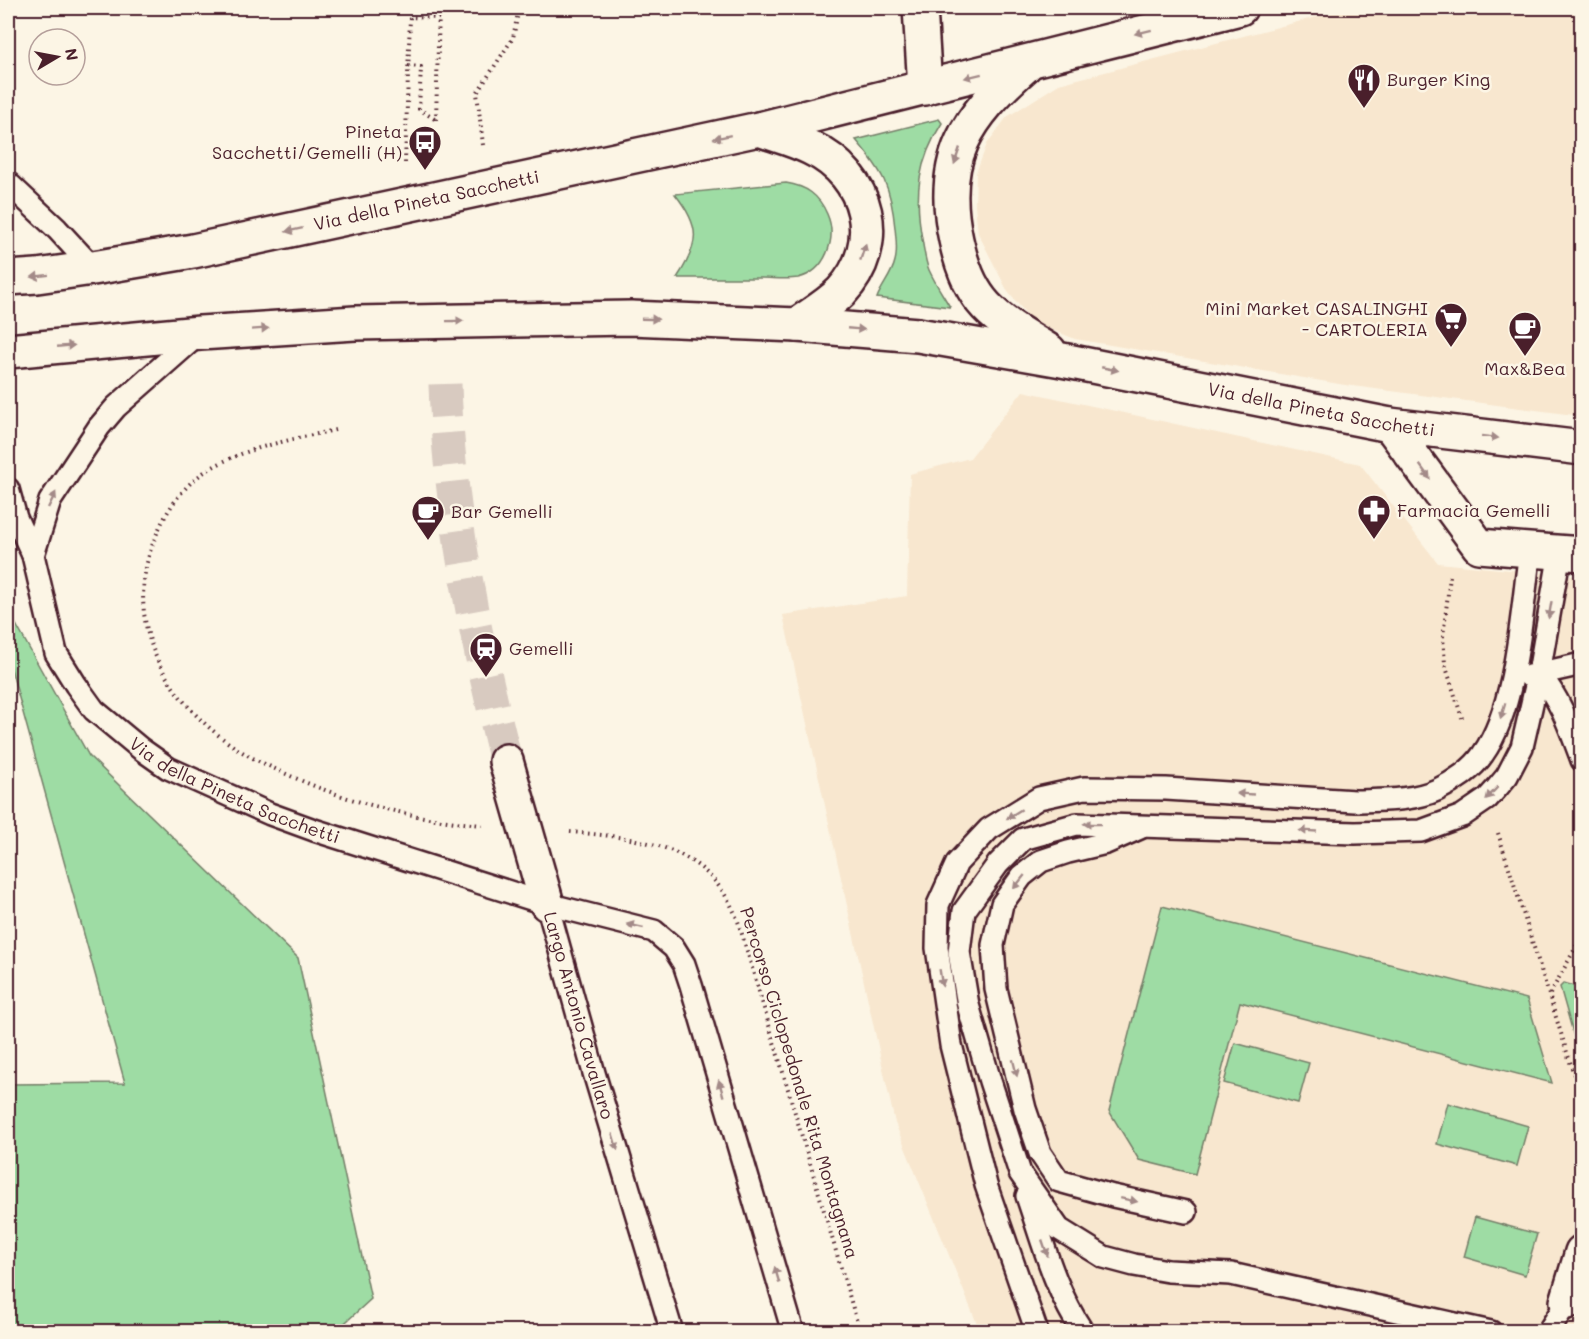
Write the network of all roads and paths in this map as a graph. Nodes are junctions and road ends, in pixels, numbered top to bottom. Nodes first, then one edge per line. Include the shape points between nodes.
1 (440, 8) edge
2 (519, 8) edge
3 (920, 8) edge
4 (1240, 8) edge
5 (439, 18) junction
6 (1029, 62) junction
7 (408, 66) junction
8 (925, 88) junction
9 (406, 121) dead end
10 (759, 129) junction
11 (8, 183) edge
12 (487, 188) junction
13 (93, 268) junction
14 (8, 278) edge
15 (797, 325) junction
16 (200, 333) junction
17 (8, 351) edge
18 (1062, 360) junction
19 (1390, 425) junction
20 (335, 430) dead end
21 (1581, 448) edge
22 (8, 489) edge
23 (1557, 552) edge
24 (33, 555) junction
25 (1451, 570) dead end
26 (1581, 664) edge
27 (1539, 673) junction
28 (1511, 681) junction
29 (1465, 728) dead end
30 (1581, 760) edge
31 (506, 761) tunnel mouth
32 (1146, 825) junction
33 (524, 828) junction
34 (1497, 829) dead end
35 (547, 904) junction
36 (1581, 936) edge
37 (1550, 994) junction
38 (1581, 1100) edge
39 (1020, 1173) junction
40 (1186, 1212) dead end
41 (1581, 1252) edge
42 (1574, 1304) edge
43 (672, 1332) edge
44 (793, 1332) edge
45 (860, 1332) edge
46 (1037, 1332) edge
47 (1083, 1332) edge
48 (1491, 1332) edge
49 (1548, 1332) edge

1 - 5 path
2 - 12 path via 513,38 477,93
3 - 8 main road
4 -> 6 main road, Via della Pineta Sacchetti
5 - 7 path via 410,17
5 - 7 path via 436,120 419,109 421,67
6 -> 8 main road, Via della Pineta Sacchetti
6 -> 18 main road, Via della Pineta Sacchetti via 969,125 952,170 952,220 961,260 984,304 1002,322
7 - 9 path
8 - 10 main road, Via della Pineta Sacchetti
10 -> 12 main road, Via della Pineta Sacchetti
15 -> 10 main road via 842,291 855,272 866,246 866,212 856,188 836,165 812,148
11 - 13 lane
12 -> 13 main road, Via della Pineta Sacchetti via 203,249
13 -> 14 main road, Via della Pineta Sacchetti
16 -> 15 main road, Via della Pineta Sacchetti via 355,323 631,318
15 -> 18 main road, Via della Pineta Sacchetti via 918,335
17 -> 16 main road, Via della Pineta Sacchetti
24 -> 16 lane, Via della Pineta Sacchetti via 50,501 99,427 116,407
18 -> 19 main road, Via della Pineta Sacchetti
19 -> 21 main road, Via della Pineta Sacchetti
19 -> 23 main road via 1479,546
20 - 33 path, Percorso Ciclopedonale Rita Montagnana via 227,460 205,472 175,502 163,519 146,566 146,624 161,670 190,709 212,730 258,762 326,792 396,813
22 - 24 lane, Via della Pineta Sacchetti
23 -> 27 lane
23 - 28 lane
24 - 35 lane, Via della Pineta Sacchetti via 51,637 63,666 94,710 150,756 270,814
25 - 29 path via 1443,637 1445,664
26 - 27 lane
27 - 28 lane
27 - 30 lane via 1568,718
27 -> 32 lane via 1522,747 1507,776 1487,798 1451,821 1421,831 1355,833
28 -> 46 lane via 1499,722 1483,755 1435,791 1355,801 1084,788 1039,798 989,829 957,863 938,905 937,948 951,1045 986,1185
31 - 33 main road
32 -> 39 lane via 1077,824 1023,839 998,864 964,911 959,952 968,1005
32 -> 40 lane via 1106,843 1041,861 1022,876 1002,904 993,945 996,989 1025,1109 1040,1153 1059,1181
33 - 35 main road
33 - 45 path, Percorso Ciclopedonale Rita Montagnana via 607,835 678,852 700,867 726,896 740,924
34 - 37 path
35 -> 43 lane, Largo Antonio Cavallaro
44 -> 35 lane, Largo Antonio Cavallaro via 684,964 674,948 654,931
36 - 37 path
37 - 38 path
39 -> 47 lane via 1052,1268 1069,1310
39 - 48 lane via 1059,1229 1104,1257 1168,1271 1231,1274
41 - 42 main road
42 - 49 lane

